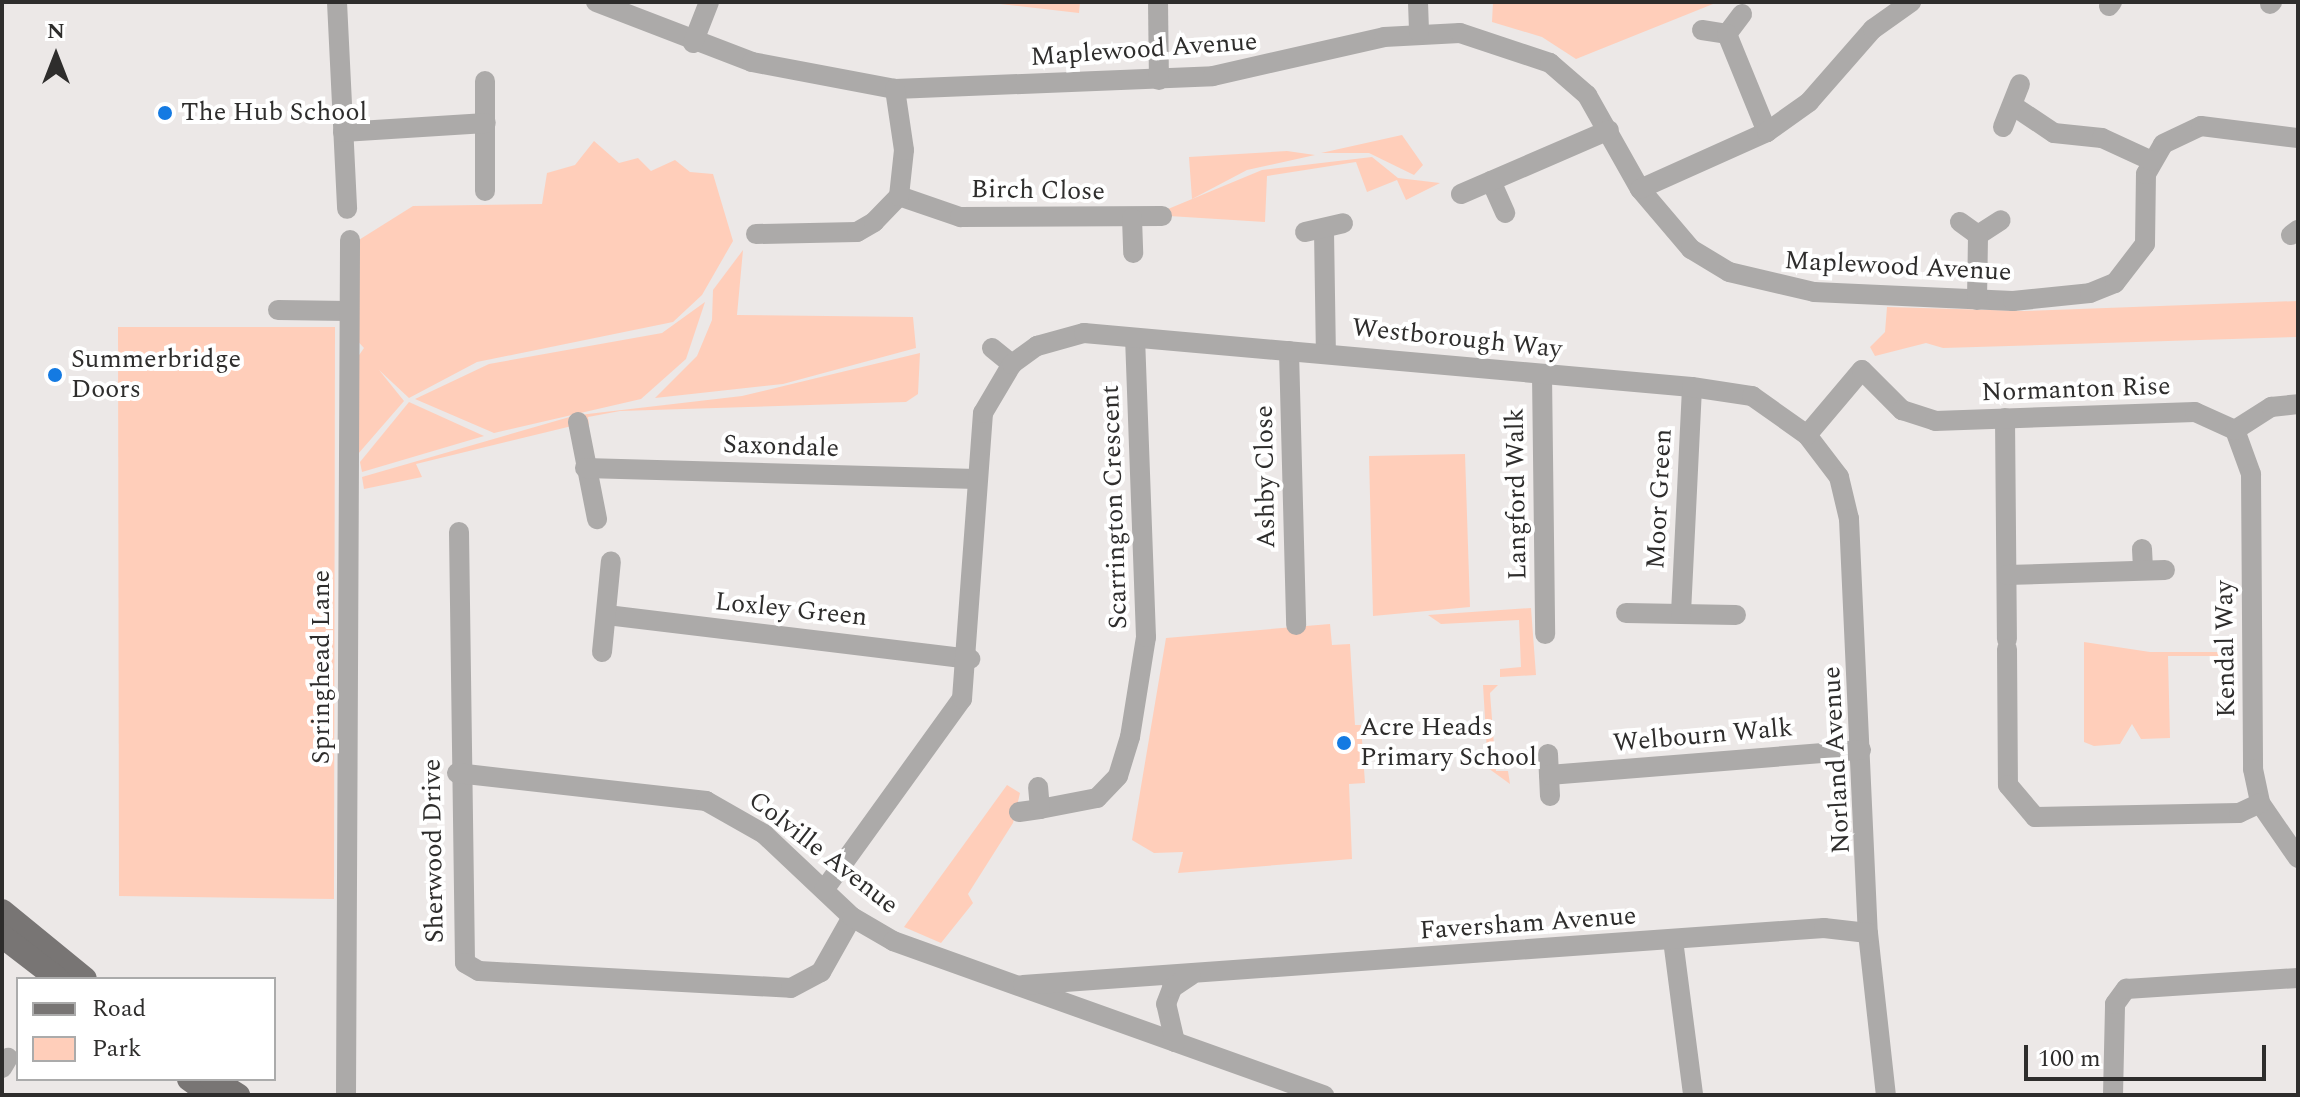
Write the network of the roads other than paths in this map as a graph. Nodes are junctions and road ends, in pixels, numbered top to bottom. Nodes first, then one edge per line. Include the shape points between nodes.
1 (337, 2) edge
2 (596, 2) edge
3 (709, 2) edge
4 (1158, 2) edge
5 (1418, 2) edge
6 (1911, 2) edge
7 (1742, 14) dead end
8 (1702, 30) dead end
9 (1419, 32) junction
10 (1727, 34) junction
11 (693, 43) junction
12 (1159, 80) junction
13 (485, 81) dead end
14 (2020, 84) dead end
15 (895, 89) junction
16 (2015, 107) junction
17 (486, 123) junction
18 (2003, 127) dead end
19 (1609, 130) junction
20 (343, 132) junction
21 (1767, 132) junction
22 (2298, 138) edge
23 (2152, 161) junction
24 (1491, 181) junction
25 (1640, 189) junction
26 (485, 191) dead end
27 (1461, 194) dead end
28 (899, 196) junction
29 (347, 209) dead end
30 (1505, 213) dead end
31 (1162, 216) dead end
32 (1132, 218) junction
33 (2001, 220) dead end
34 (1960, 222) dead end
35 (1324, 229) dead end
36 (756, 234) dead end
37 (1978, 235) junction
38 (350, 240) dead end
39 (1133, 253) dead end
40 (1977, 300) junction
41 (278, 310) dead end
42 (349, 311) junction
43 (1135, 338) junction
44 (992, 348) dead end
45 (1289, 351) junction
46 (1326, 353) junction
47 (1012, 364) junction
48 (1542, 374) junction
49 (1692, 387) junction
50 (2298, 404) edge
51 (2005, 418) junction
52 (578, 422) dead end
53 (2235, 430) junction
54 (1807, 435) junction
55 (585, 468) junction
56 (976, 479) junction
57 (597, 519) dead end
58 (454, 544) dead end
59 (2142, 549) dead end
60 (611, 561) dead end
61 (2143, 570) junction
62 (2165, 570) dead end
63 (2007, 575) junction
64 (1626, 613) dead end
65 (1681, 613) junction
66 (607, 615) junction
67 (1736, 615) dead end
68 (1551, 620) dead end
69 (1296, 625) dead end
70 (602, 652) dead end
71 (970, 659) junction
72 (2007, 670) junction
73 (2028, 670) dead end
74 (1861, 750) junction
75 (1548, 754) dead end
76 (457, 773) junction
77 (1549, 775) junction
78 (1038, 787) dead end
79 (1550, 796) dead end
80 (2260, 803) junction
81 (1040, 809) junction
82 (1019, 812) dead end
83 (2298, 858) edge
84 (824, 890) junction
85 (2, 911) edge
86 (852, 917) junction
87 (1868, 933) junction
88 (2, 936) edge
89 (1673, 940) junction
90 (1191, 975) junction
91 (55, 977) edge
92 (83, 977) edge
93 (2298, 978) edge
94 (1016, 986) junction
95 (1175, 1042) junction
96 (203, 1088) edge
97 (238, 1095) edge
98 (346, 1095) edge
99 (1324, 1095) edge
100 (1693, 1095) edge
101 (1886, 1095) edge
102 (2113, 1095) edge

1 - 20 street
2 - 11 street, Maplewood Avenue
3 - 11 street
4 - 12 street
5 - 9 street
6 - 21 street via 1873,29 1809,102
7 - 10 street
8 - 10 street
9 - 12 street, Maplewood Avenue via 1265,68
9 - 19 street, Maplewood Avenue via 1460,33 1550,63 1587,95
10 - 21 street
11 - 15 street, Maplewood Avenue via 849,85
12 - 15 street, Maplewood Avenue
13 - 17 street
14 - 16 street
15 - 28 street via 904,150
16 - 18 street
16 - 23 street via 2054,133 2102,138
17 - 20 street
17 - 26 street
19 - 24 street
19 - 25 street, Maplewood Avenue
20 - 29 street
21 - 25 street
22 - 23 street via 2201,126 2178,133
23 - 40 street, Maplewood Avenue via 2145,244 2115,283 2090,293
24 - 27 street
24 - 30 street
25 - 40 street, Maplewood Avenue via 1691,249 1729,272 1814,292
28 - 32 street, Birch Close via 960,217
28 - 36 street via 857,232
31 - 32 street, Birch Close
32 - 39 street, Birch Close
33 - 37 street
34 - 37 street
35 - 46 street
37 - 40 street
38 - 42 street, Springhead Lane
41 - 42 street
42 - 98 street, Springhead Lane
43 - 45 street, Westborough Way
43 - 47 street, Westborough Way via 1084,333 1037,346
43 - 81 street, Scarrington Crescent via 1146,637 1130,737 1118,776 1097,798
44 - 47 street
45 - 46 street, Westborough Way
45 - 69 street, Ashby Close via 1306,602
46 - 48 street, Westborough Way
47 - 56 street, Westborough Way via 983,413
48 - 49 street, Westborough Way
48 - 68 street, Langford Walk
49 - 54 street, Westborough Way via 1752,396
49 - 65 street, Moor Green
50 - 53 street via 2271,407
51 - 53 street, Normanton Rise via 2195,412
51 - 54 street, Normanton Rise via 1935,421 1902,410 1862,370
51 - 63 street
52 - 55 street
53 - 80 street, Kendal Way via 2251,474 2253,769
54 - 74 street, Norland Avenue via 1839,477 1849,519
55 - 56 street, Saxondale
55 - 57 street
56 - 71 street, Westborough Way
58 - 76 street, Sherwood Drive
59 - 61 street
60 - 66 street
61 - 62 street
61 - 63 street
63 - 72 street
64 - 65 street
65 - 67 street
66 - 70 street
66 - 71 street, Loxley Green
71 - 84 street, Westborough Way via 962,699
72 - 73 street
72 - 80 street via 2008,785 2035,817 2239,813
74 - 77 street, Welbourn Walk
74 - 87 street, Norland Avenue
75 - 77 street
76 - 84 street, Colville Avenue via 706,801 764,834
76 - 86 street, Sherwood Drive via 459,944 465,963 479,971 791,988 821,972
77 - 79 street
78 - 81 street
80 - 83 street, Kendal Way
81 - 82 street, Scarrington Crescent
84 - 86 street, Colville Avenue
85 - 92 main road
86 - 94 street, Colville Avenue via 893,941
87 - 89 street, Faversham Avenue via 1824,928
87 - 101 street, Norland Avenue
88 - 91 main road
89 - 90 street, Faversham Avenue
89 - 100 street
90 - 94 street, Faversham Avenue
90 - 95 street via 1172,988 1166,1004
93 - 102 street via 2126,989 2115,1004
94 - 95 street, Colville Avenue
95 - 99 street, Colville Avenue
96 - 97 main road

